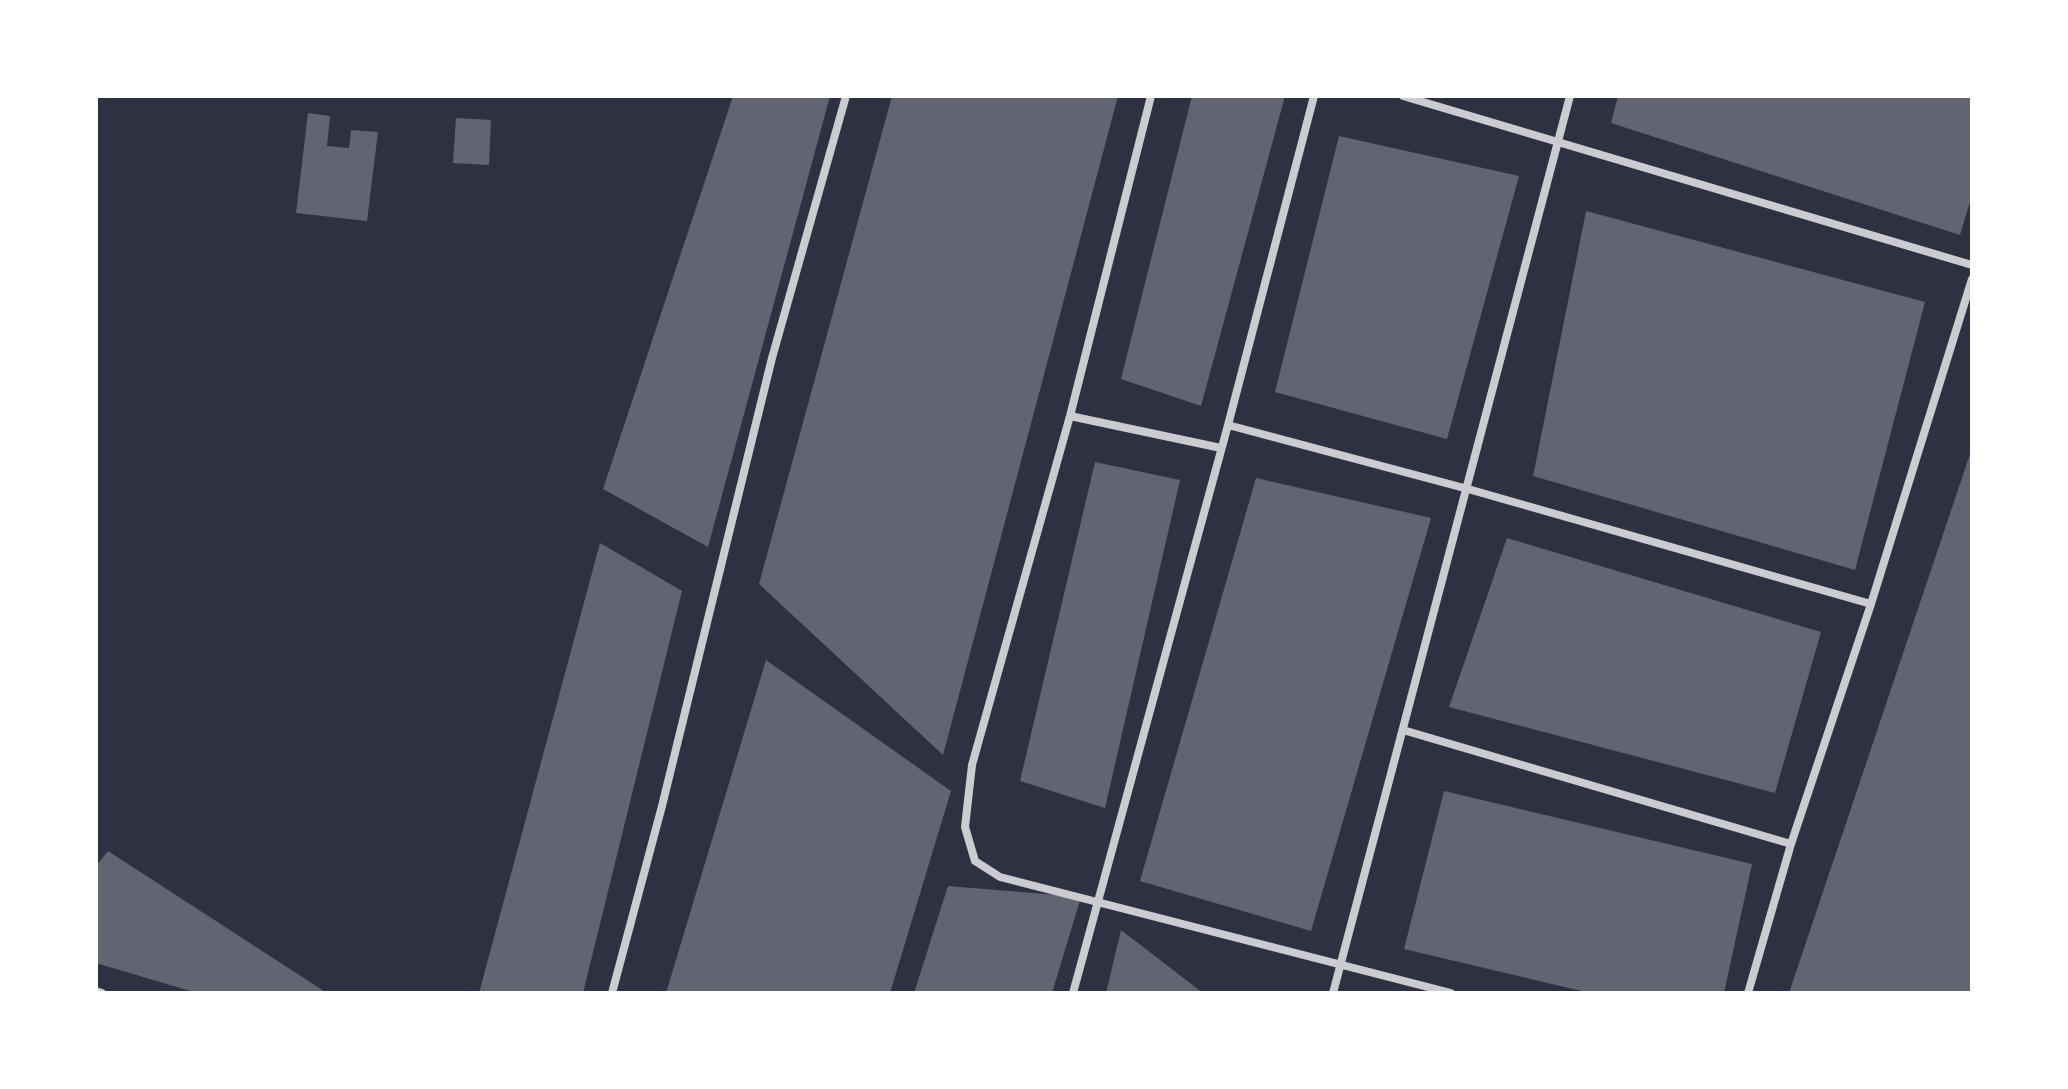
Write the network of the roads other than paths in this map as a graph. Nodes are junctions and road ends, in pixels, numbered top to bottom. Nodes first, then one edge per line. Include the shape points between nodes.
1 (846, 96) edge
2 (1151, 96) edge
3 (1314, 96) edge
4 (1403, 96) edge
5 (1570, 96) edge
6 (1559, 144) junction
7 (1972, 265) edge
8 (1972, 279) edge
9 (1070, 416) junction
10 (1228, 425) junction
11 (1221, 448) junction
12 (1468, 489) junction
13 (1871, 604) junction
14 (1403, 730) junction
15 (1791, 844) junction
16 (1098, 901) junction
17 (1341, 965) junction
18 (96, 991) edge
19 (102, 993) edge
20 (612, 993) edge
21 (1073, 993) edge
22 (1333, 993) edge
23 (1451, 993) edge
24 (1748, 993) edge

1 - 20 street via 772,358
2 - 9 street
3 - 10 street
4 - 6 street
5 - 6 street
6 - 7 street
6 - 12 street
8 - 13 street
9 - 11 street
9 - 16 street via 972,765 965,827 975,861 1000,877
10 - 11 street
10 - 12 street
11 - 16 street
12 - 13 street
12 - 14 street
13 - 15 street
14 - 15 street
14 - 17 street
15 - 24 street
16 - 17 street
16 - 21 street
17 - 22 street
17 - 23 street
18 - 19 street

